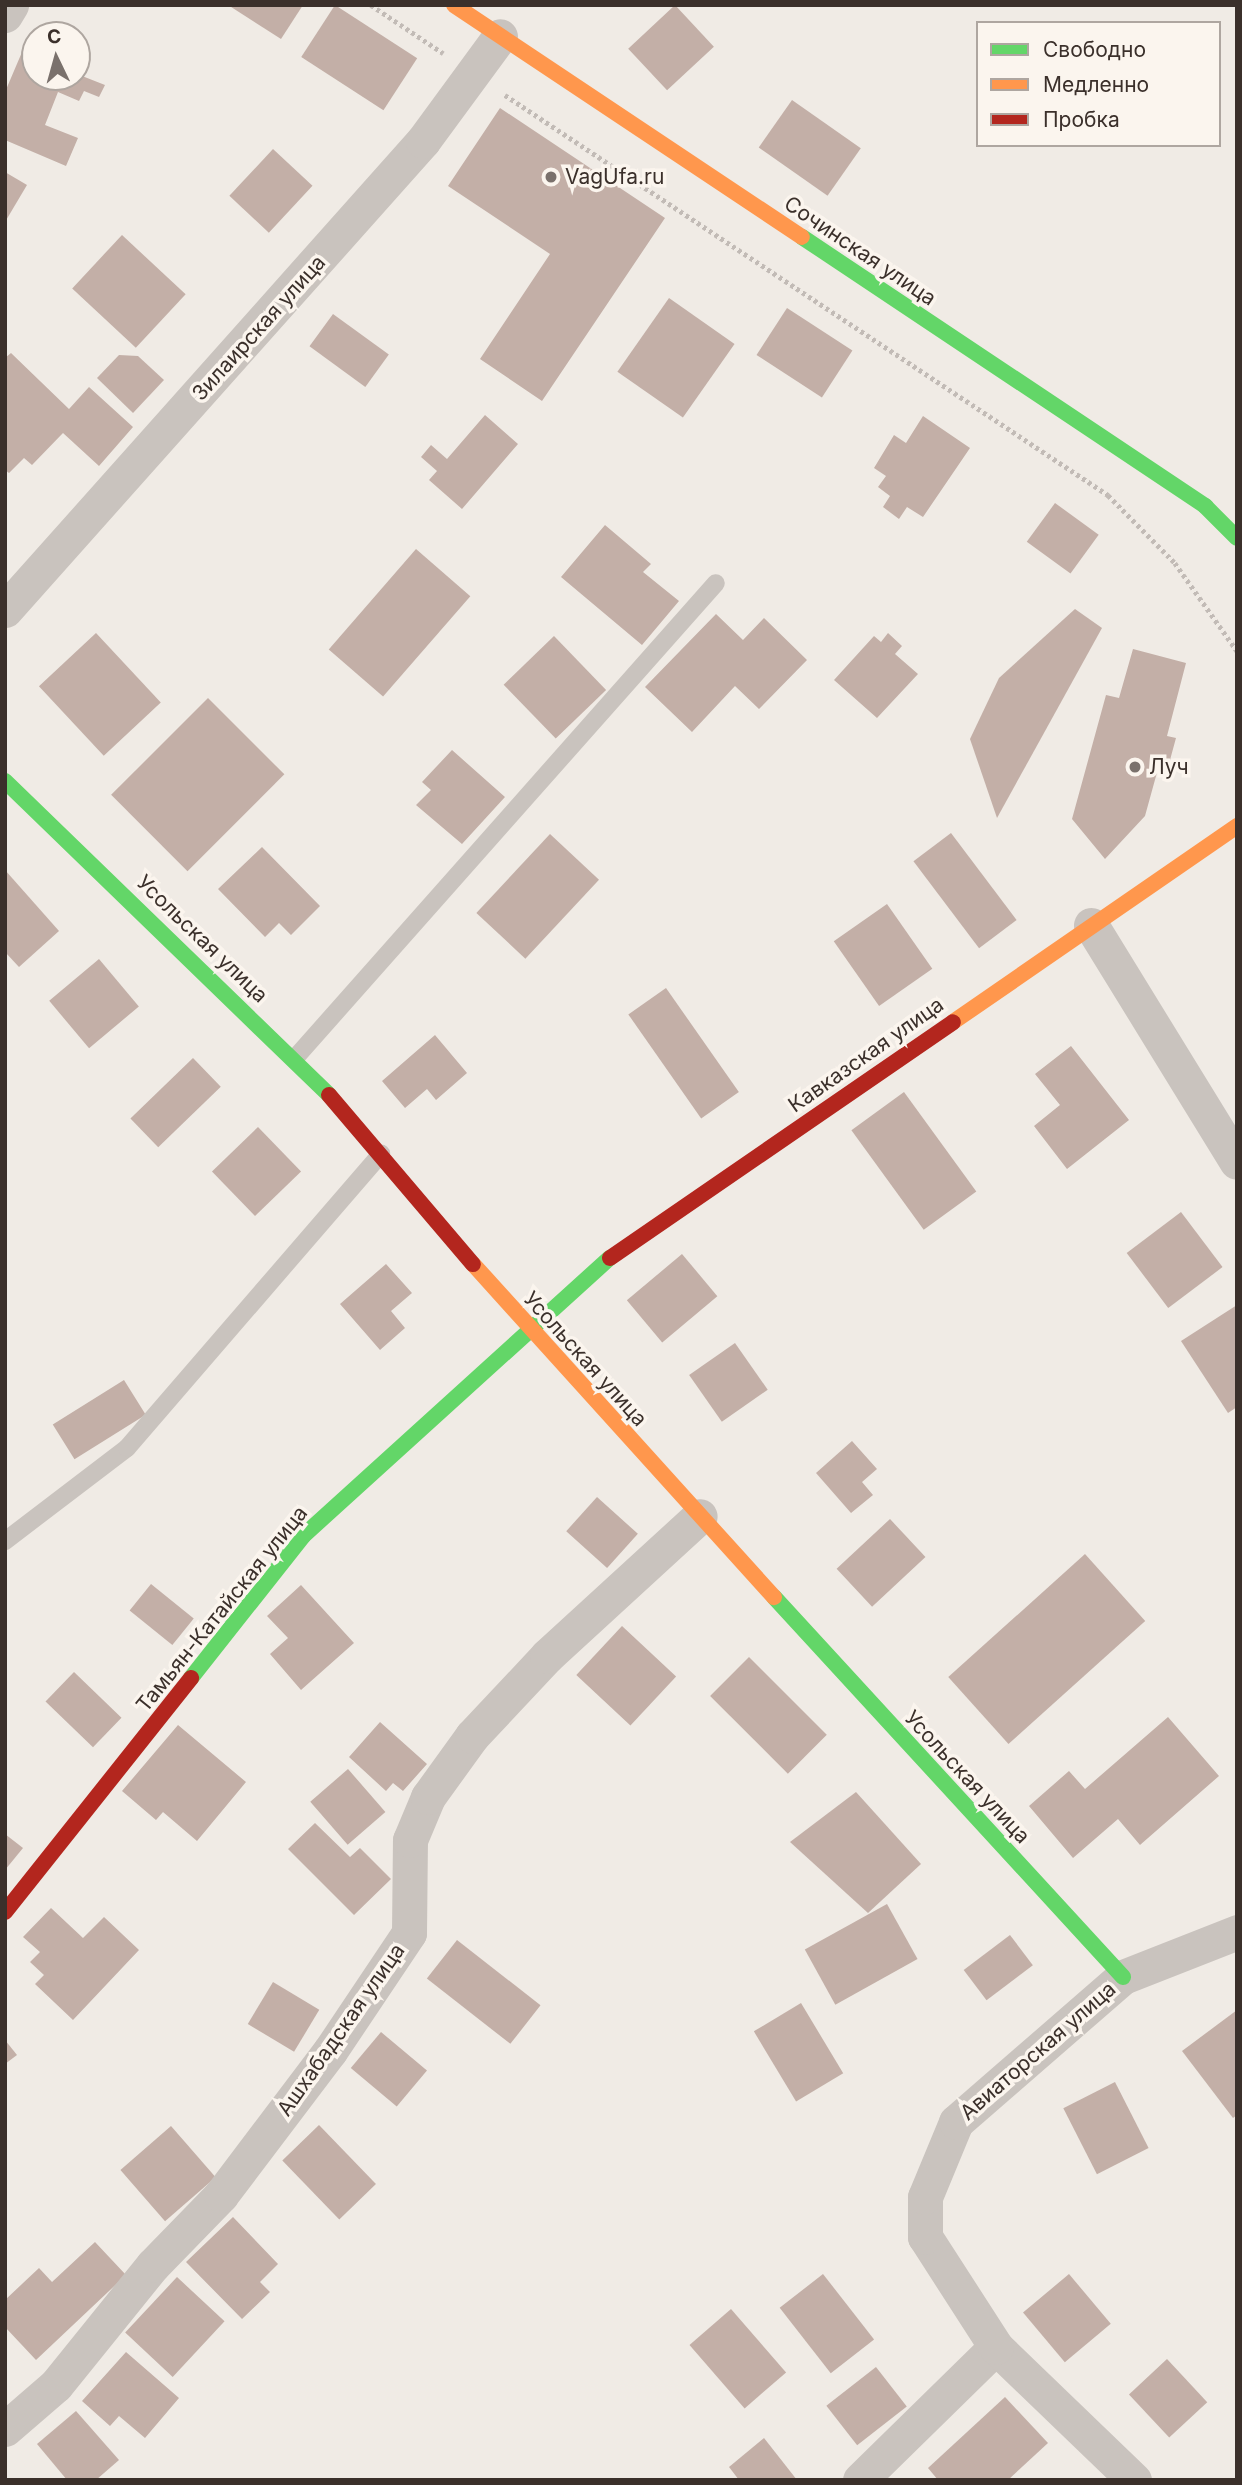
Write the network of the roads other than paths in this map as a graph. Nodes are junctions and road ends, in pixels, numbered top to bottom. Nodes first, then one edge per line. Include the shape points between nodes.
1 (11, 5) edge
2 (454, 5) edge
3 (5, 15) edge
4 (500, 36) junction
5 (1237, 538) edge
6 (716, 583) dead end
7 (5, 610) edge
8 (5, 781) edge
9 (1237, 826) edge
10 (1091, 925) junction
11 (296, 1057) junction
12 (381, 1154) junction
13 (1237, 1162) edge
14 (528, 1329) junction
15 (700, 1516) junction
16 (5, 1541) edge
17 (5, 1912) edge
18 (1237, 1932) edge
19 (1123, 1977) junction
20 (996, 2347) junction
21 (5, 2429) edge
22 (860, 2480) edge
23 (1134, 2480) edge

1 - 3 street
2 - 4 street, Сочинская улица
4 - 5 street, Сочинская улица via 1205,506
4 - 7 street, Зилаирская улица via 324,256
6 - 11 lane
8 - 11 street, Усольская улица
9 - 10 street, Кавказская улица
10 - 13 street
10 - 14 street, Кавказская улица via 610,1258
11 - 12 street, Усольская улица
12 - 14 street, Усольская улица
12 - 16 lane via 127,1448
14 - 15 street, Усольская улица
14 - 17 street, Тамьян-Катайская улица via 303,1536
15 - 19 street, Усольская улица
15 - 21 street, Ашхабадская улица via 547,1656 472,1736 428,1797 410,1840 409,1933 330,2051 221,2195 153,2264 56,2385
18 - 19 street, Авиаторская улица
19 - 20 street, Авиаторская улица via 956,2122 925,2197 925,2237
20 - 22 street
20 - 23 street, Авиаторская улица

